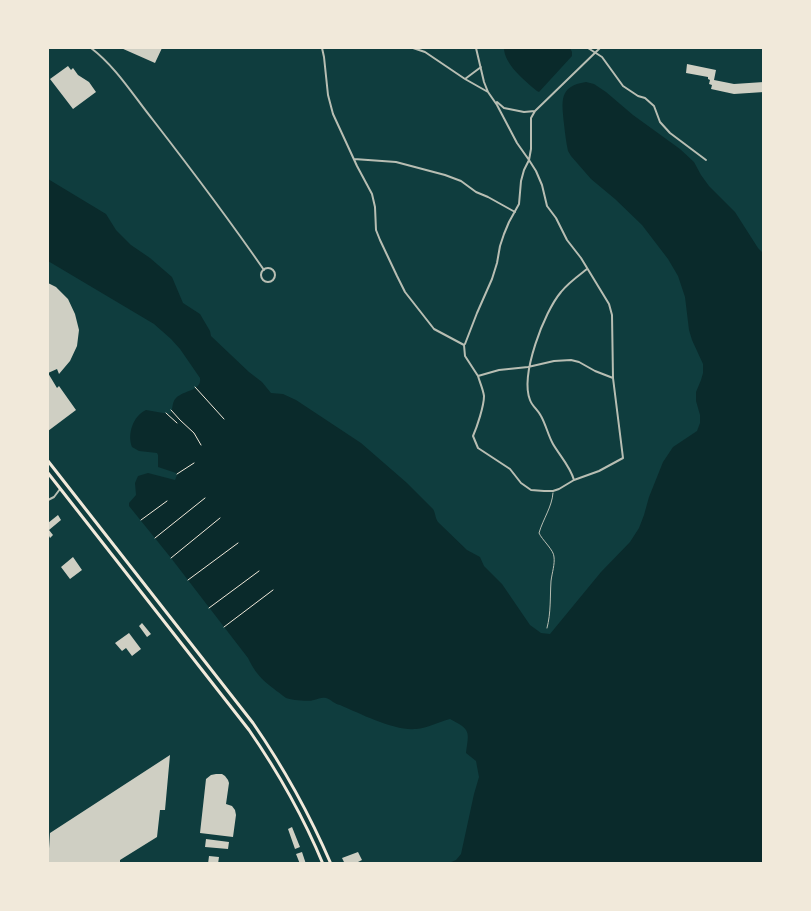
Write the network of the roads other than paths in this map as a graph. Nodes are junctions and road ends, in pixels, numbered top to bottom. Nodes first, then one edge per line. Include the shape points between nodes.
1 (91, 48) edge
2 (322, 48) edge
3 (413, 48) edge
4 (476, 48) edge
5 (588, 48) edge
6 (600, 48) edge
7 (747, 48) edge
8 (756, 48) edge
9 (594, 52) junction
10 (481, 67) junction
11 (465, 79) junction
12 (488, 92) junction
13 (495, 101) junction
14 (535, 111) junction
15 (354, 159) junction
16 (529, 160) junction
17 (706, 160) dead end
18 (515, 212) junction
19 (587, 269) junction
20 (264, 270) junction
21 (464, 345) junction
22 (528, 367) junction
23 (478, 376) junction
24 (613, 378) junction
25 (48, 461) edge
26 (48, 473) edge
27 (574, 480) junction
28 (60, 489) junction
29 (553, 491) junction
30 (48, 500) edge
31 (546, 628) dead end
32 (323, 864) edge
33 (330, 864) edge

1 - 20 street via 104,58 126,85
2 - 15 street via 333,114
3 - 11 street via 425,52
4 - 10 street
5 - 9 street
6 - 9 street
7 - 8 street
9 - 14 street
9 - 17 street via 602,57 623,86 654,106 660,122 670,133
10 - 11 street
10 - 12 street
11 - 12 street
12 - 13 street
13 - 14 street via 504,108
13 - 16 street
14 - 16 street via 531,118
15 - 18 street via 396,162 446,175
15 - 21 street via 372,194 376,230 405,292 434,329
16 - 18 street
16 - 19 street via 548,206
18 - 21 street via 504,234 492,279
19 - 22 street via 560,292 539,333
19 - 24 street via 609,304 612,315
20 - 20 street via 261,274 263,279 267,282 272,280 274,271
21 - 23 street via 465,356
22 - 23 street
22 - 24 street via 571,360
22 - 27 street via 527,391 531,402
23 - 29 street via 484,398 473,436 478,448 510,470 531,490
24 - 27 street via 623,458
25 - 33 main road via 253,723 290,780
26 - 28 main road
27 - 29 street
28 - 30 street
28 - 32 main road via 249,730 288,792
29 - 31 lane via 539,533 554,556 550,618

